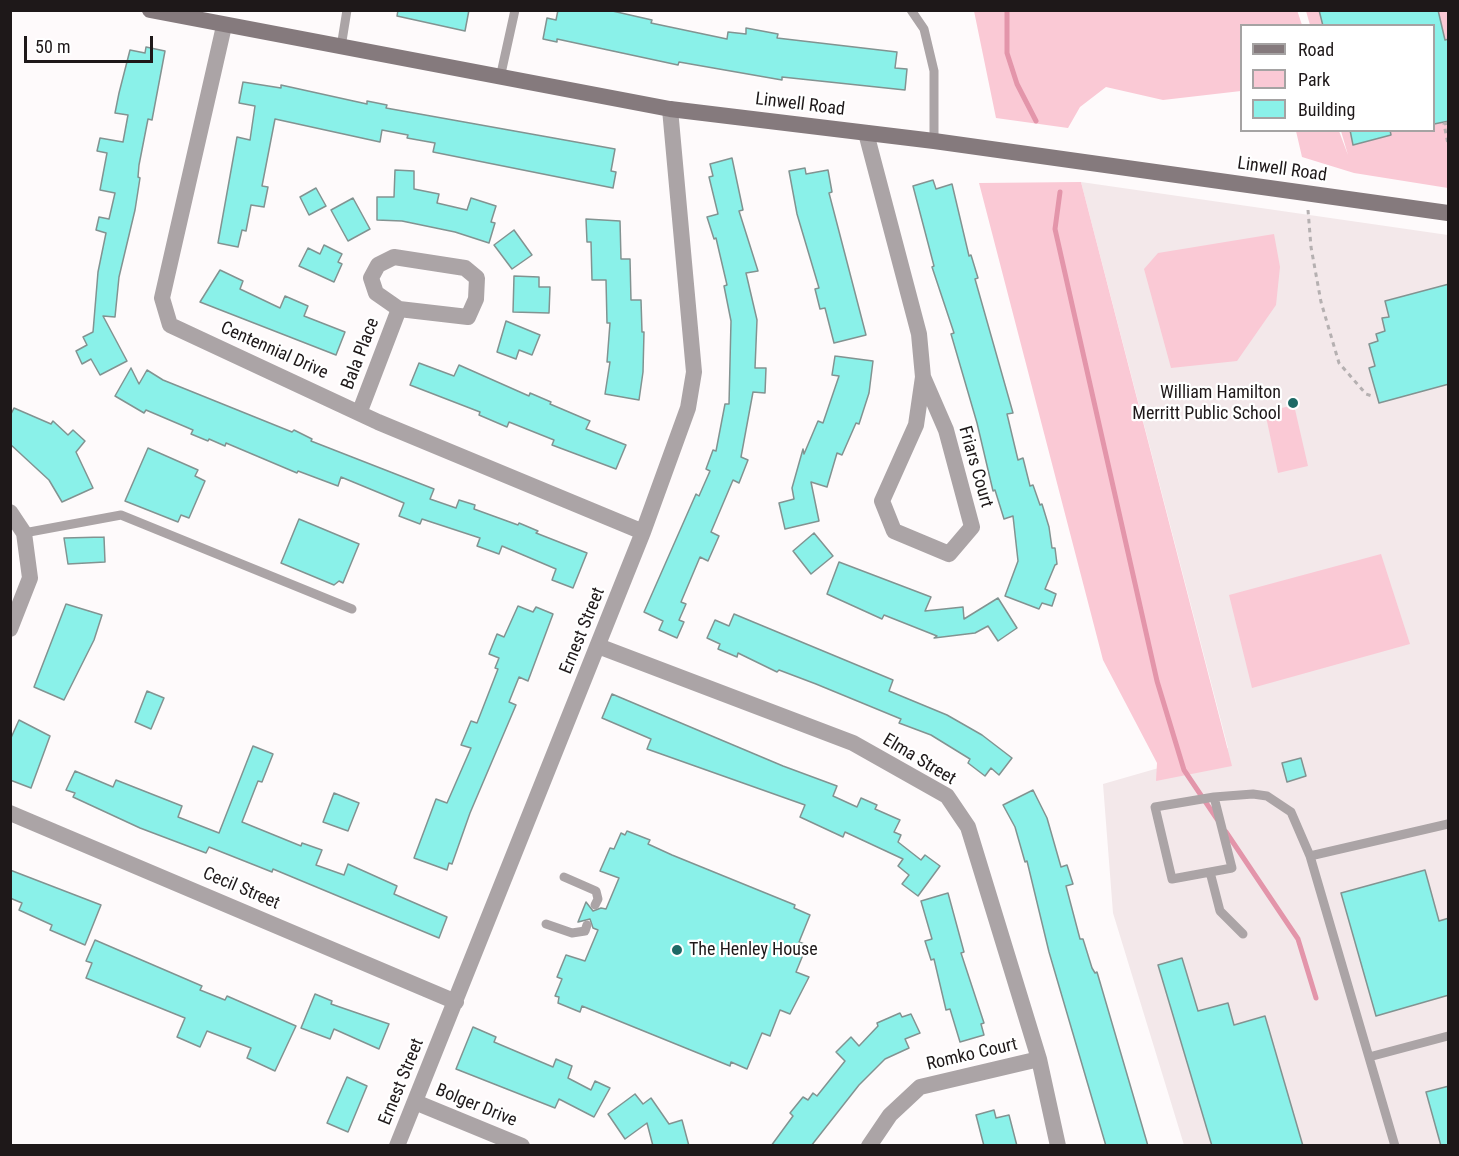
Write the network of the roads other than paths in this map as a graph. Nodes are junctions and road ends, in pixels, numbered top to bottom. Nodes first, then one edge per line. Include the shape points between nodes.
1 (150, 10) edge
2 (347, 10) edge
3 (515, 10) edge
4 (911, 10) edge
5 (224, 26) junction
6 (341, 47) junction
7 (500, 78) junction
8 (670, 109) junction
9 (866, 133) junction
10 (934, 141) junction
11 (1449, 213) edge
12 (399, 309) junction
13 (923, 377) junction
14 (360, 411) junction
15 (10, 512) edge
16 (643, 532) junction
17 (24, 533) junction
18 (352, 609) dead end
19 (10, 629) edge
20 (598, 646) junction
21 (1214, 797) junction
22 (10, 813) edge
23 (1449, 824) edge
24 (1310, 856) junction
25 (1210, 872) junction
26 (564, 877) dead end
27 (595, 905) dead end
28 (546, 924) dead end
29 (587, 925) dead end
30 (1243, 934) dead end
31 (456, 1002) junction
32 (1449, 1036) edge
33 (1369, 1058) junction
34 (1039, 1059) junction
35 (415, 1102) junction
36 (397, 1146) edge
37 (522, 1146) edge
38 (869, 1146) edge
39 (1058, 1146) edge
40 (1395, 1146) edge

1 - 5 main road, Linwell Road
2 - 6 lane
3 - 7 lane
4 - 10 lane via 924,29 934,71
5 - 6 main road, Linwell Road
5 - 14 street, Centennial Drive via 162,298 170,325
6 - 7 main road, Linwell Road
7 - 8 main road, Linwell Road
8 - 9 main road, Linwell Road
8 - 16 street, Ernest Street via 694,372 688,408
9 - 10 main road, Linwell Road
9 - 13 street, Friars Court via 919,333
10 - 11 main road, Linwell Road
12 - 12 street, Bala Place via 468,317 476,299 477,278 465,268 394,257 378,265 371,278 376,293
12 - 14 street, Bala Place
13 - 13 street, Friars Court via 916,425 882,501 894,531 949,554 972,527 946,430
14 - 16 street, Centennial Drive via 378,422
15 - 17 street
16 - 20 street, Ernest Street
17 - 18 lane via 121,515
17 - 19 street via 30,578
20 - 31 street, Ernest Street
20 - 34 street, Elma Street via 853,743 947,796 968,827
21 - 24 lane via 1253,794 1279,802 1291,812
21 - 25 lane via 1232,868
21 - 25 lane via 1155,807 1172,879
22 - 31 street, Cecil Street
23 - 24 lane
24 - 33 lane
25 - 30 lane via 1220,911
26 - 27 lane via 596,891
28 - 29 lane via 572,933 585,931
31 - 35 street, Ernest Street
32 - 33 lane
33 - 40 lane
34 - 38 street, Romko Court via 920,1087 890,1115
34 - 39 street, Elma Street
35 - 36 street, Ernest Street
35 - 37 street, Bolger Drive

